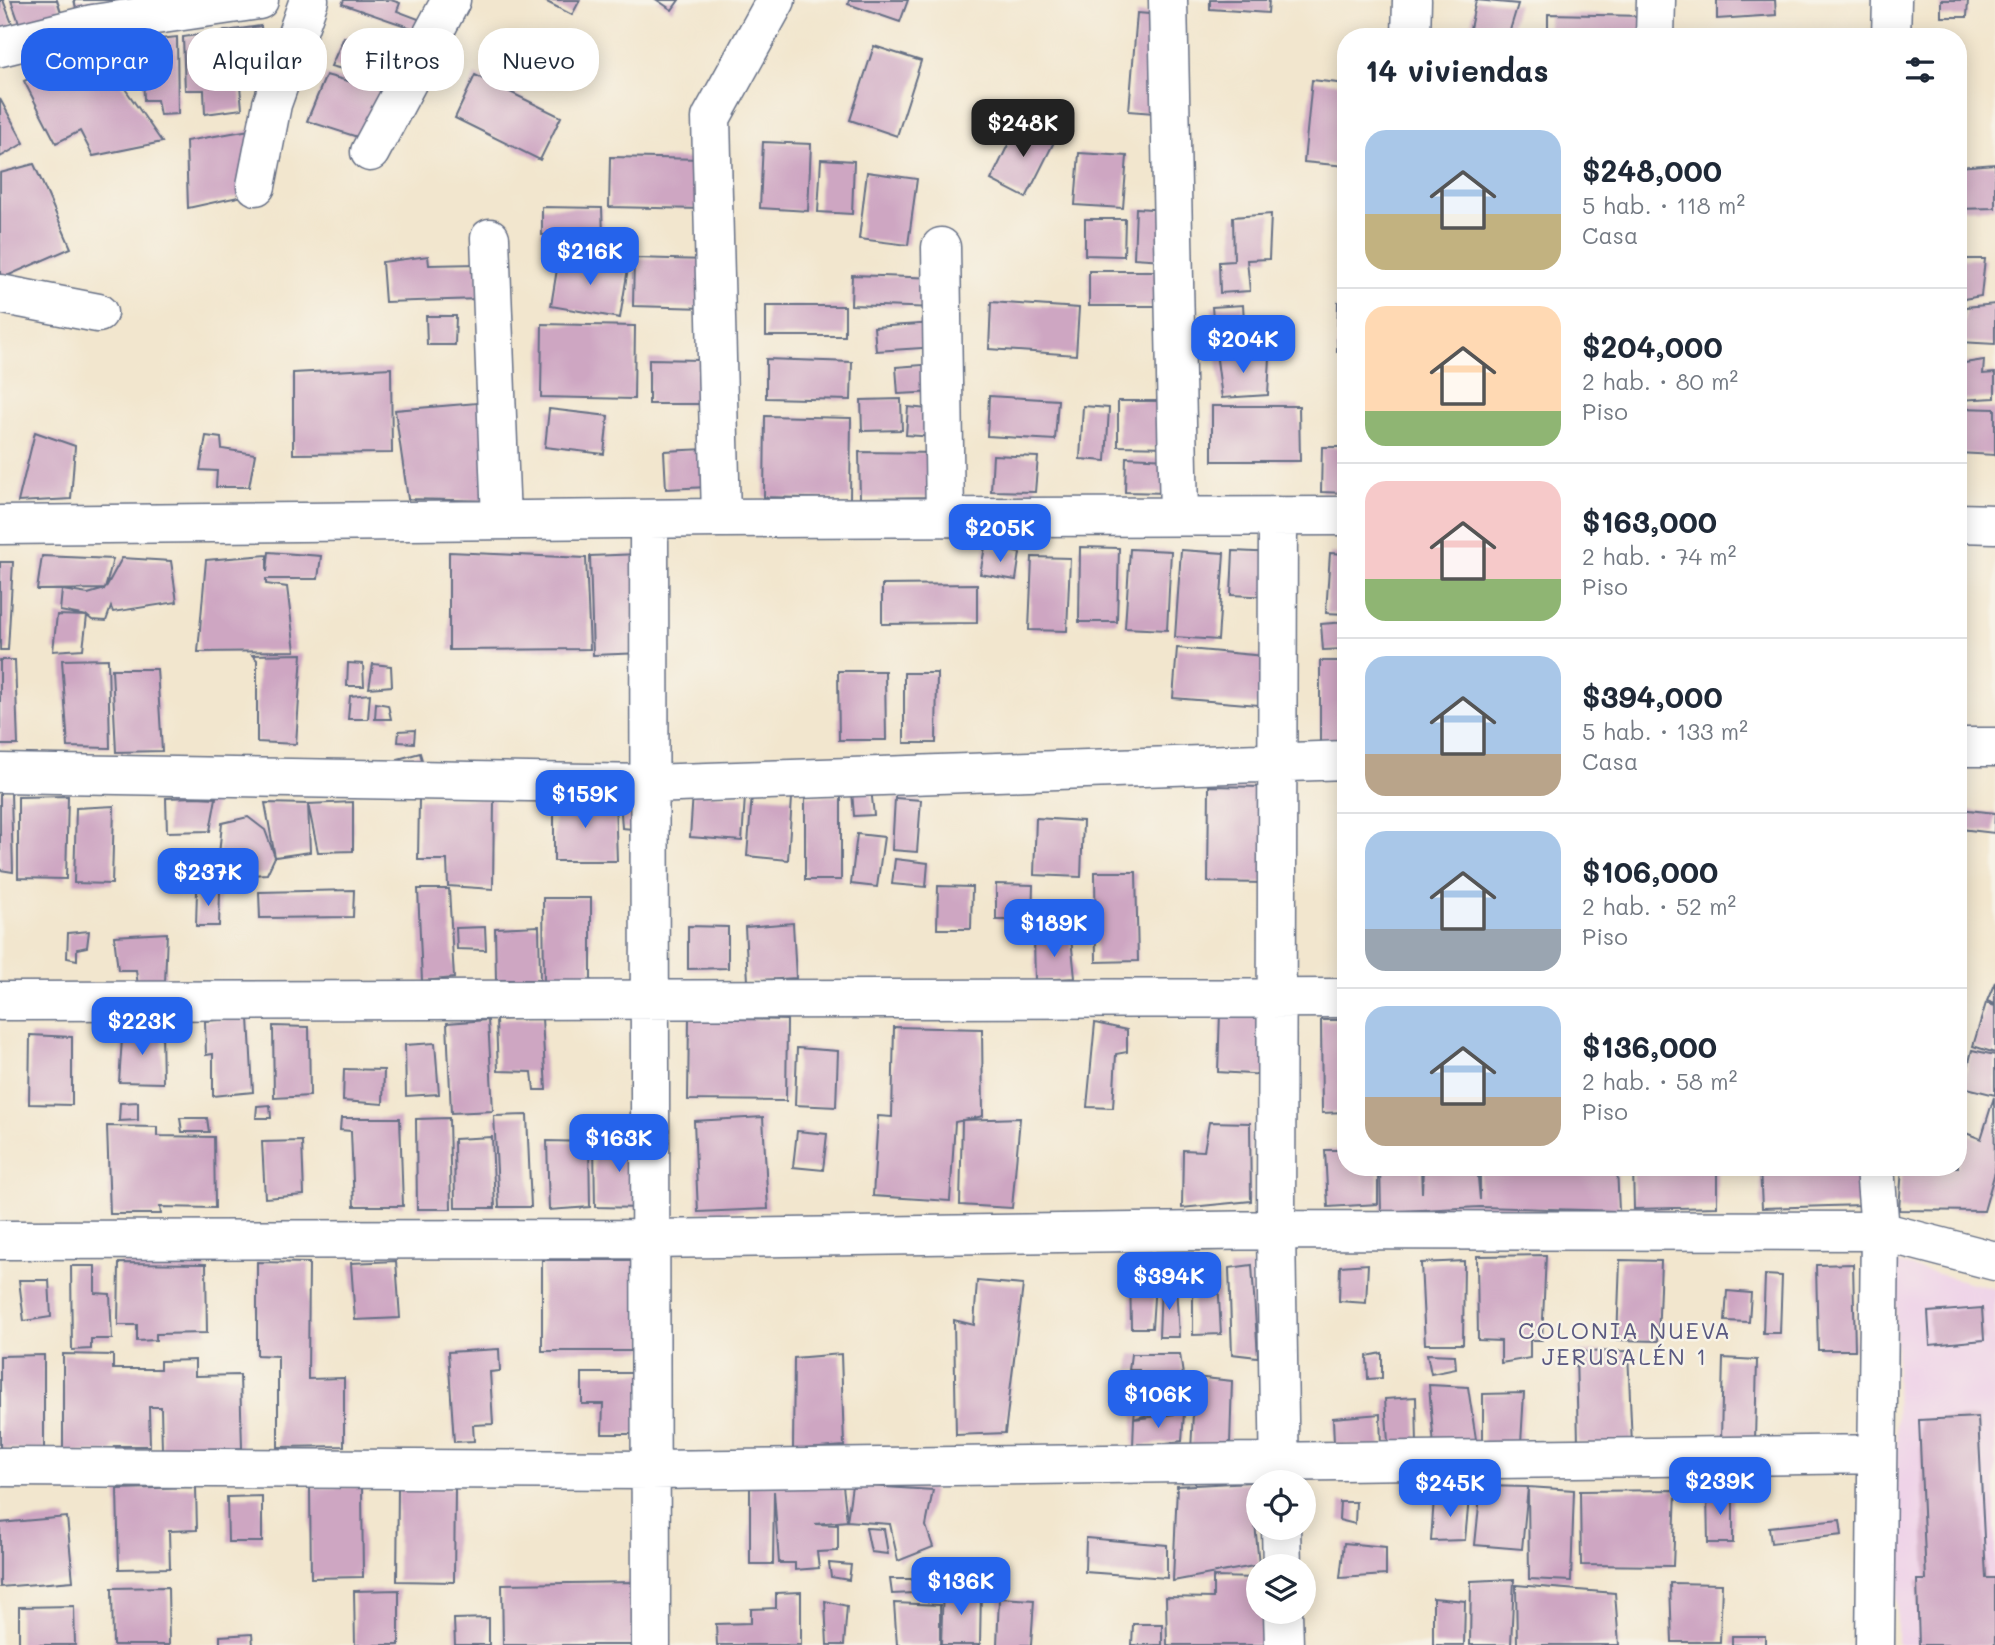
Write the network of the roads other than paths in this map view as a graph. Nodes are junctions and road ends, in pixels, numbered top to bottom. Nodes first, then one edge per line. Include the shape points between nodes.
1 (259, 0) edge
2 (309, 0) edge
3 (451, 0) edge
4 (776, 0) edge
5 (1168, 0) edge
6 (1412, 0) edge
7 (1656, 0) edge
8 (1892, 0) edge
9 (1411, 28) edge
10 (1655, 28) edge
11 (1891, 28) edge
12 (0, 47) edge
13 (370, 152) dead end
14 (256, 186) dead end
15 (490, 238) dead end
16 (941, 247) dead end
17 (0, 294) edge
18 (98, 313) dead end
19 (1180, 516) junction
20 (1278, 516) junction
21 (1337, 516) edge
22 (946, 517) junction
23 (721, 518) junction
24 (649, 519) junction
25 (500, 520) junction
26 (1967, 523) edge
27 (1995, 524) edge
28 (0, 525) edge
29 (1967, 747) edge
30 (1995, 747) edge
31 (1337, 760) edge
32 (1279, 761) junction
33 (0, 773) edge
34 (649, 784) junction
35 (650, 998) junction
36 (1277, 998) junction
37 (1337, 998) edge
38 (0, 1001) edge
39 (1876, 1176) edge
40 (1276, 1230) junction
41 (1880, 1231) junction
42 (650, 1239) junction
43 (0, 1240) edge
44 (1995, 1261) edge
45 (1877, 1454) junction
46 (0, 1467) edge
47 (651, 1470) junction
48 (1280, 1470) edge
49 (1316, 1471) edge
50 (1246, 1472) edge
51 (1283, 1624) edge
52 (651, 1645) edge
53 (1284, 1645) edge
54 (1875, 1645) edge

1 - 12 street via 93,24
2 - 14 street via 272,104
3 - 13 street
4 - 23 street via 711,118
5 - 19 street
6 - 9 street
7 - 10 street
8 - 11 street
15 - 25 street
16 - 22 street
17 - 18 street
19 - 20 street
19 - 22 street
20 - 21 street
20 - 32 street
22 - 23 street
23 - 24 street
24 - 25 street
24 - 34 street
25 - 28 street
26 - 27 street
29 - 30 street
31 - 32 street
32 - 34 street
32 - 36 street
33 - 34 street
34 - 35 street
35 - 36 street
35 - 38 street
35 - 42 street
36 - 37 street
36 - 40 street
39 - 41 street
40 - 41 street
40 - 42 street
40 - 48 street
41 - 44 street
41 - 45 street
42 - 43 street
42 - 47 street
45 - 49 street
45 - 54 street
46 - 47 street
47 - 50 street
47 - 52 street
51 - 53 street

